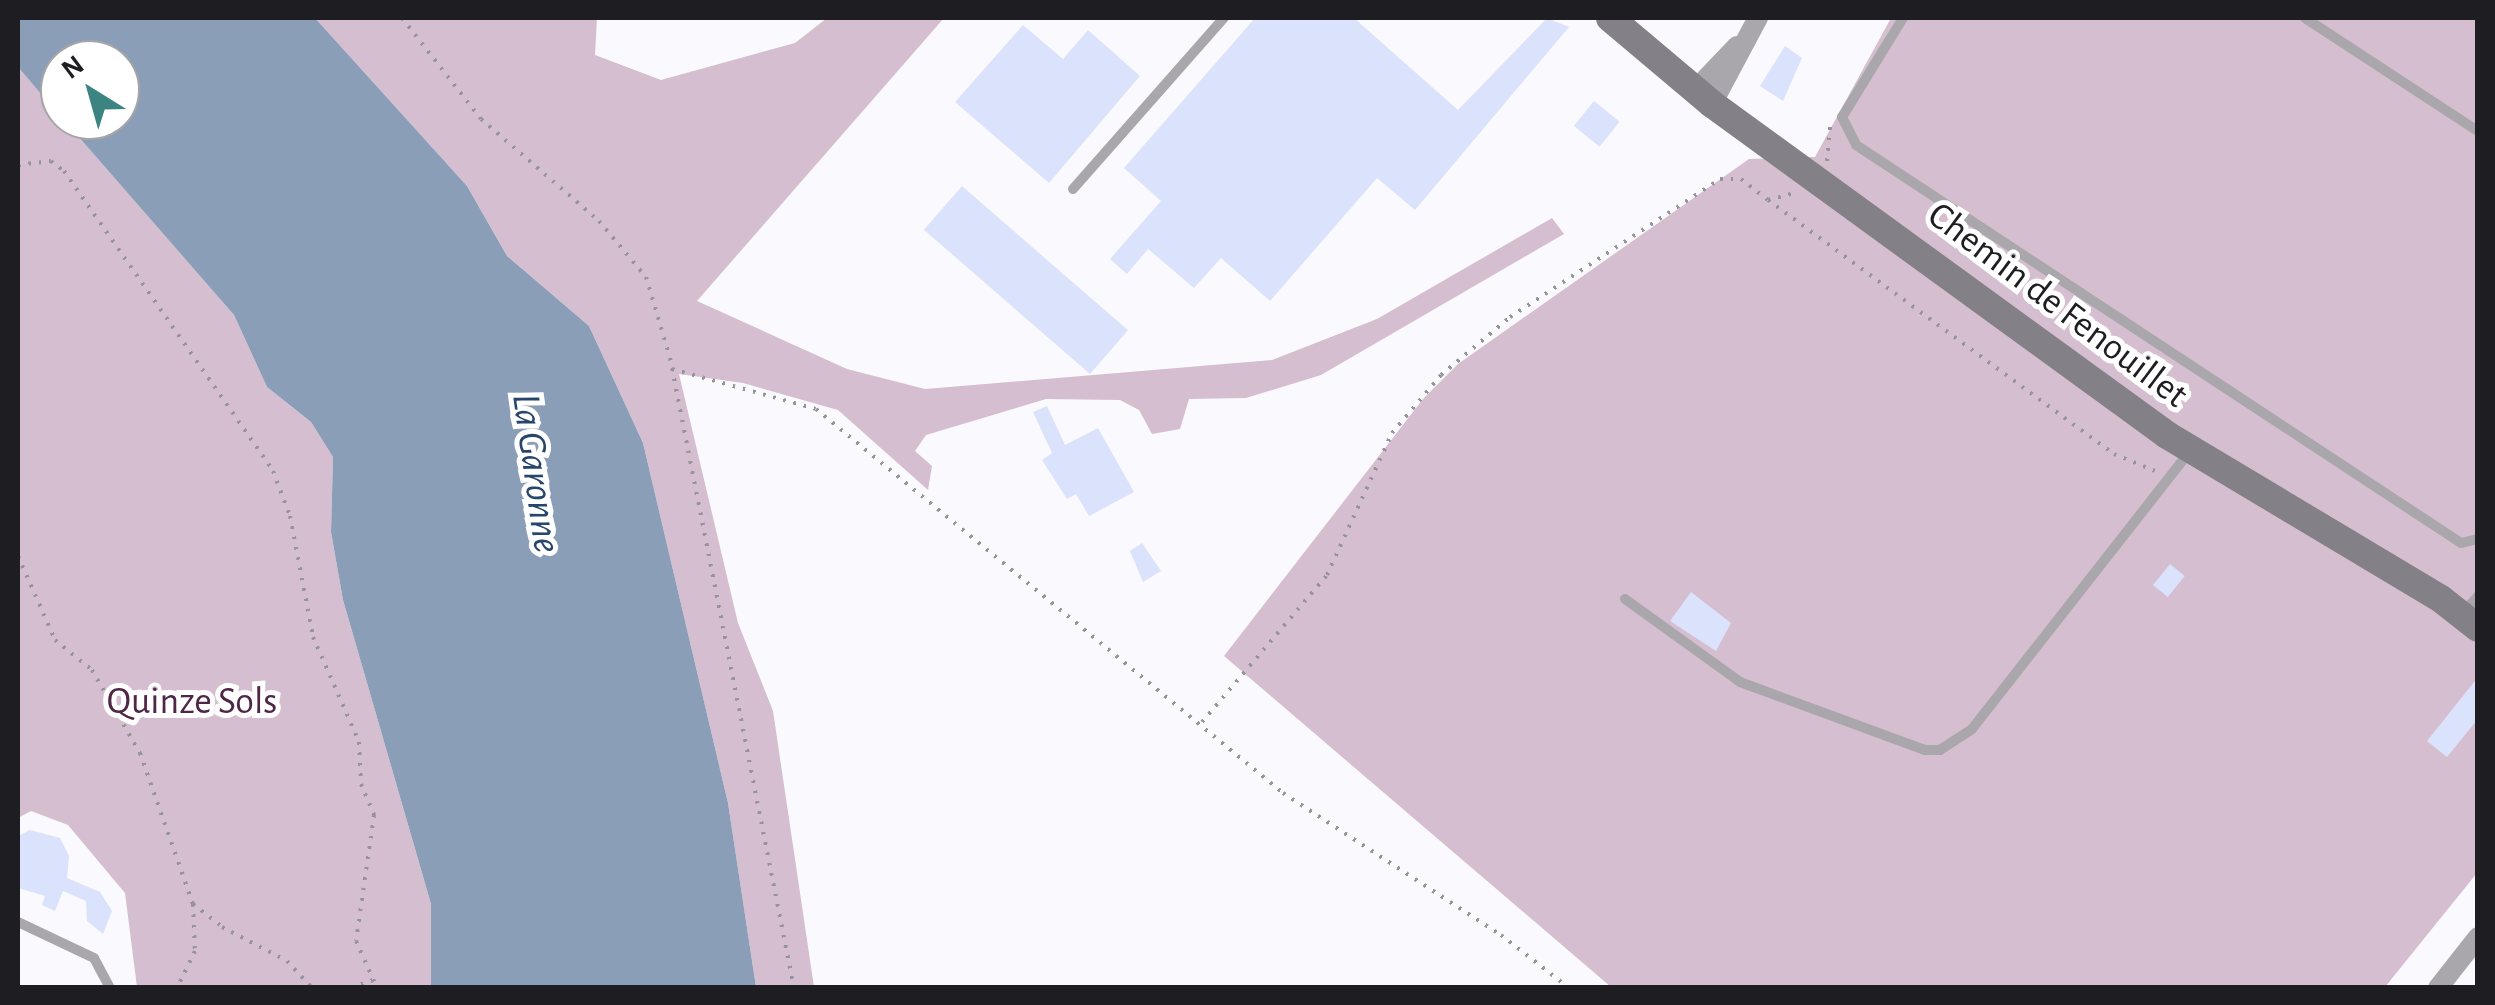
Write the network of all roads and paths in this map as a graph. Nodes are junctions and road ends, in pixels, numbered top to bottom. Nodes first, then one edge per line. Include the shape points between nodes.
1 (402, 18) edge
2 (1224, 18) edge
3 (1610, 18) edge
4 (1758, 18) edge
5 (1903, 18) edge
6 (2304, 18) edge
7 (1703, 97) junction
8 (18, 114) edge
9 (18, 123) edge
10 (2478, 131) edge
11 (18, 165) edge
12 (1802, 186) dead end
13 (1073, 189) dead end
14 (1768, 200) junction
15 (672, 369) junction
16 (2191, 450) junction
17 (2168, 479) junction
18 (2478, 539) edge
19 (18, 556) edge
20 (1625, 599) dead end
21 (2472, 613) edge
22 (1202, 722) junction
23 (193, 904) junction
24 (18, 922) edge
25 (2478, 937) edge
26 (373, 980) junction
27 (110, 988) edge
28 (177, 988) edge
29 (312, 988) edge
30 (351, 988) edge
31 (377, 988) edge
32 (794, 988) edge
33 (1569, 988) edge
34 (2438, 988) edge

1 - 15 path via 481,118 628,250 660,317
2 - 13 lane
3 - 7 street, Chemin de Fenouillet
4 - 7 street
5 - 18 lane via 1842,117 1856,146 2461,543
6 - 10 lane
7 - 16 street, Chemin de Fenouillet
8 - 9 path
11 - 26 path via 51,161 64,172 273,471 290,516 313,638 359,742 361,784 374,816 356,942
12 - 14 path via 1786,198
14 - 17 path via 2114,454
14 - 22 path via 1741,179 1720,179 1510,317 1441,374 1392,433 1327,575
15 - 22 path via 816,409
15 - 32 path
16 - 17 lane
16 - 21 street, Chemin de Fenouillet
17 - 20 lane via 1972,730 1940,750 1740,682
19 - 23 path via 55,640 92,670 140,753
22 - 33 path via 1283,793 1501,934
23 - 28 path via 195,951
23 - 29 path via 286,961
24 - 27 lane via 94,958
25 - 34 street
26 - 30 path
26 - 31 path

